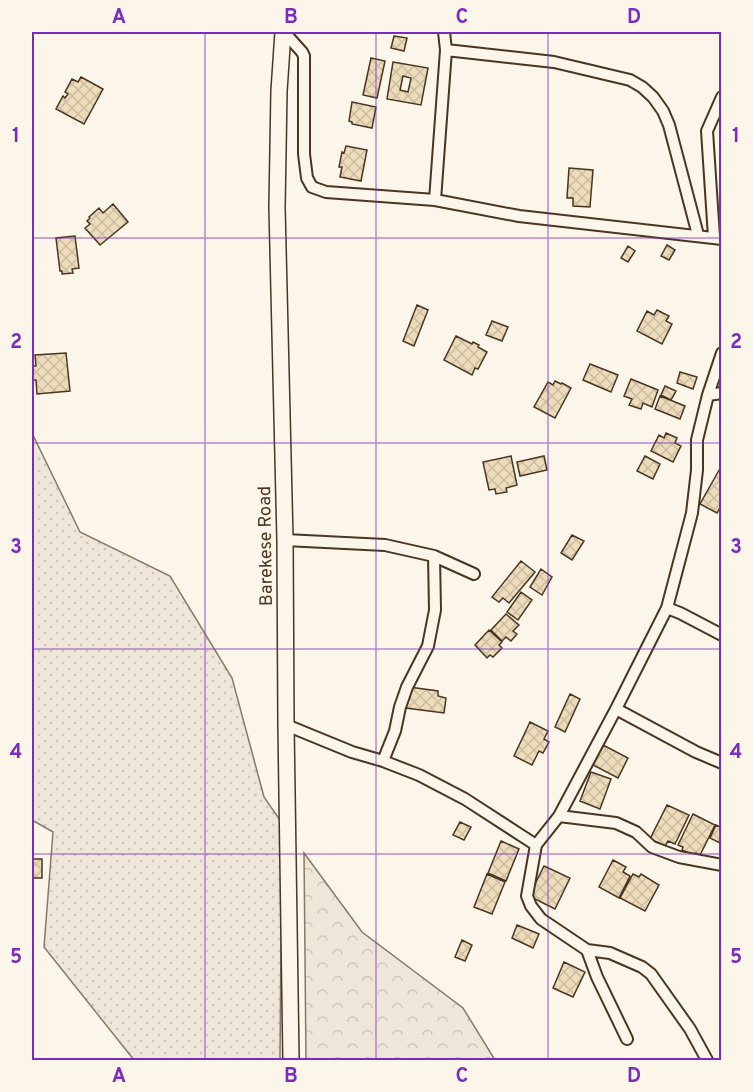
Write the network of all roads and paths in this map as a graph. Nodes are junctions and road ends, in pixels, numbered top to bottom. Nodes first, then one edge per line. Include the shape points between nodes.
1 (283, 32) edge
2 (444, 32) edge
3 (446, 50) junction
4 (722, 97) edge
5 (435, 200) junction
6 (698, 235) junction
7 (718, 238) edge
8 (722, 353) edge
9 (722, 393) edge
10 (708, 395) junction
11 (285, 540) junction
12 (434, 556) junction
13 (474, 574) dead end
14 (667, 609) junction
15 (722, 635) edge
16 (616, 709) junction
17 (286, 725) junction
18 (383, 761) junction
19 (722, 763) edge
20 (559, 816) junction
21 (536, 845) junction
22 (722, 865) edge
23 (586, 950) junction
24 (627, 1039) dead end
25 (291, 1060) edge
26 (707, 1060) edge

1 - 5 street via 304,56 304,154 312,187 326,192
1 - 11 main road, Barekese Road via 277,207
2 - 3 street
3 - 5 street
3 - 6 street via 554,62 630,80 642,87 663,111 669,125
4 - 7 street via 707,131
5 - 6 street via 519,216
6 - 7 street
8 - 10 street
9 - 10 street
10 - 14 street via 697,440 692,513
11 - 12 street via 385,544
11 - 17 main road, Barekese Road
12 - 13 street
12 - 18 street via 435,610 428,646 407,687
14 - 15 street
14 - 16 street
16 - 19 street
16 - 20 street
17 - 18 street
17 - 25 main road, Barekese Road
18 - 21 street via 465,799
20 - 21 street
20 - 22 street via 616,823 636,832 652,847
21 - 23 street via 527,896 531,906 541,919
23 - 24 street
23 - 26 street via 610,953 651,974

